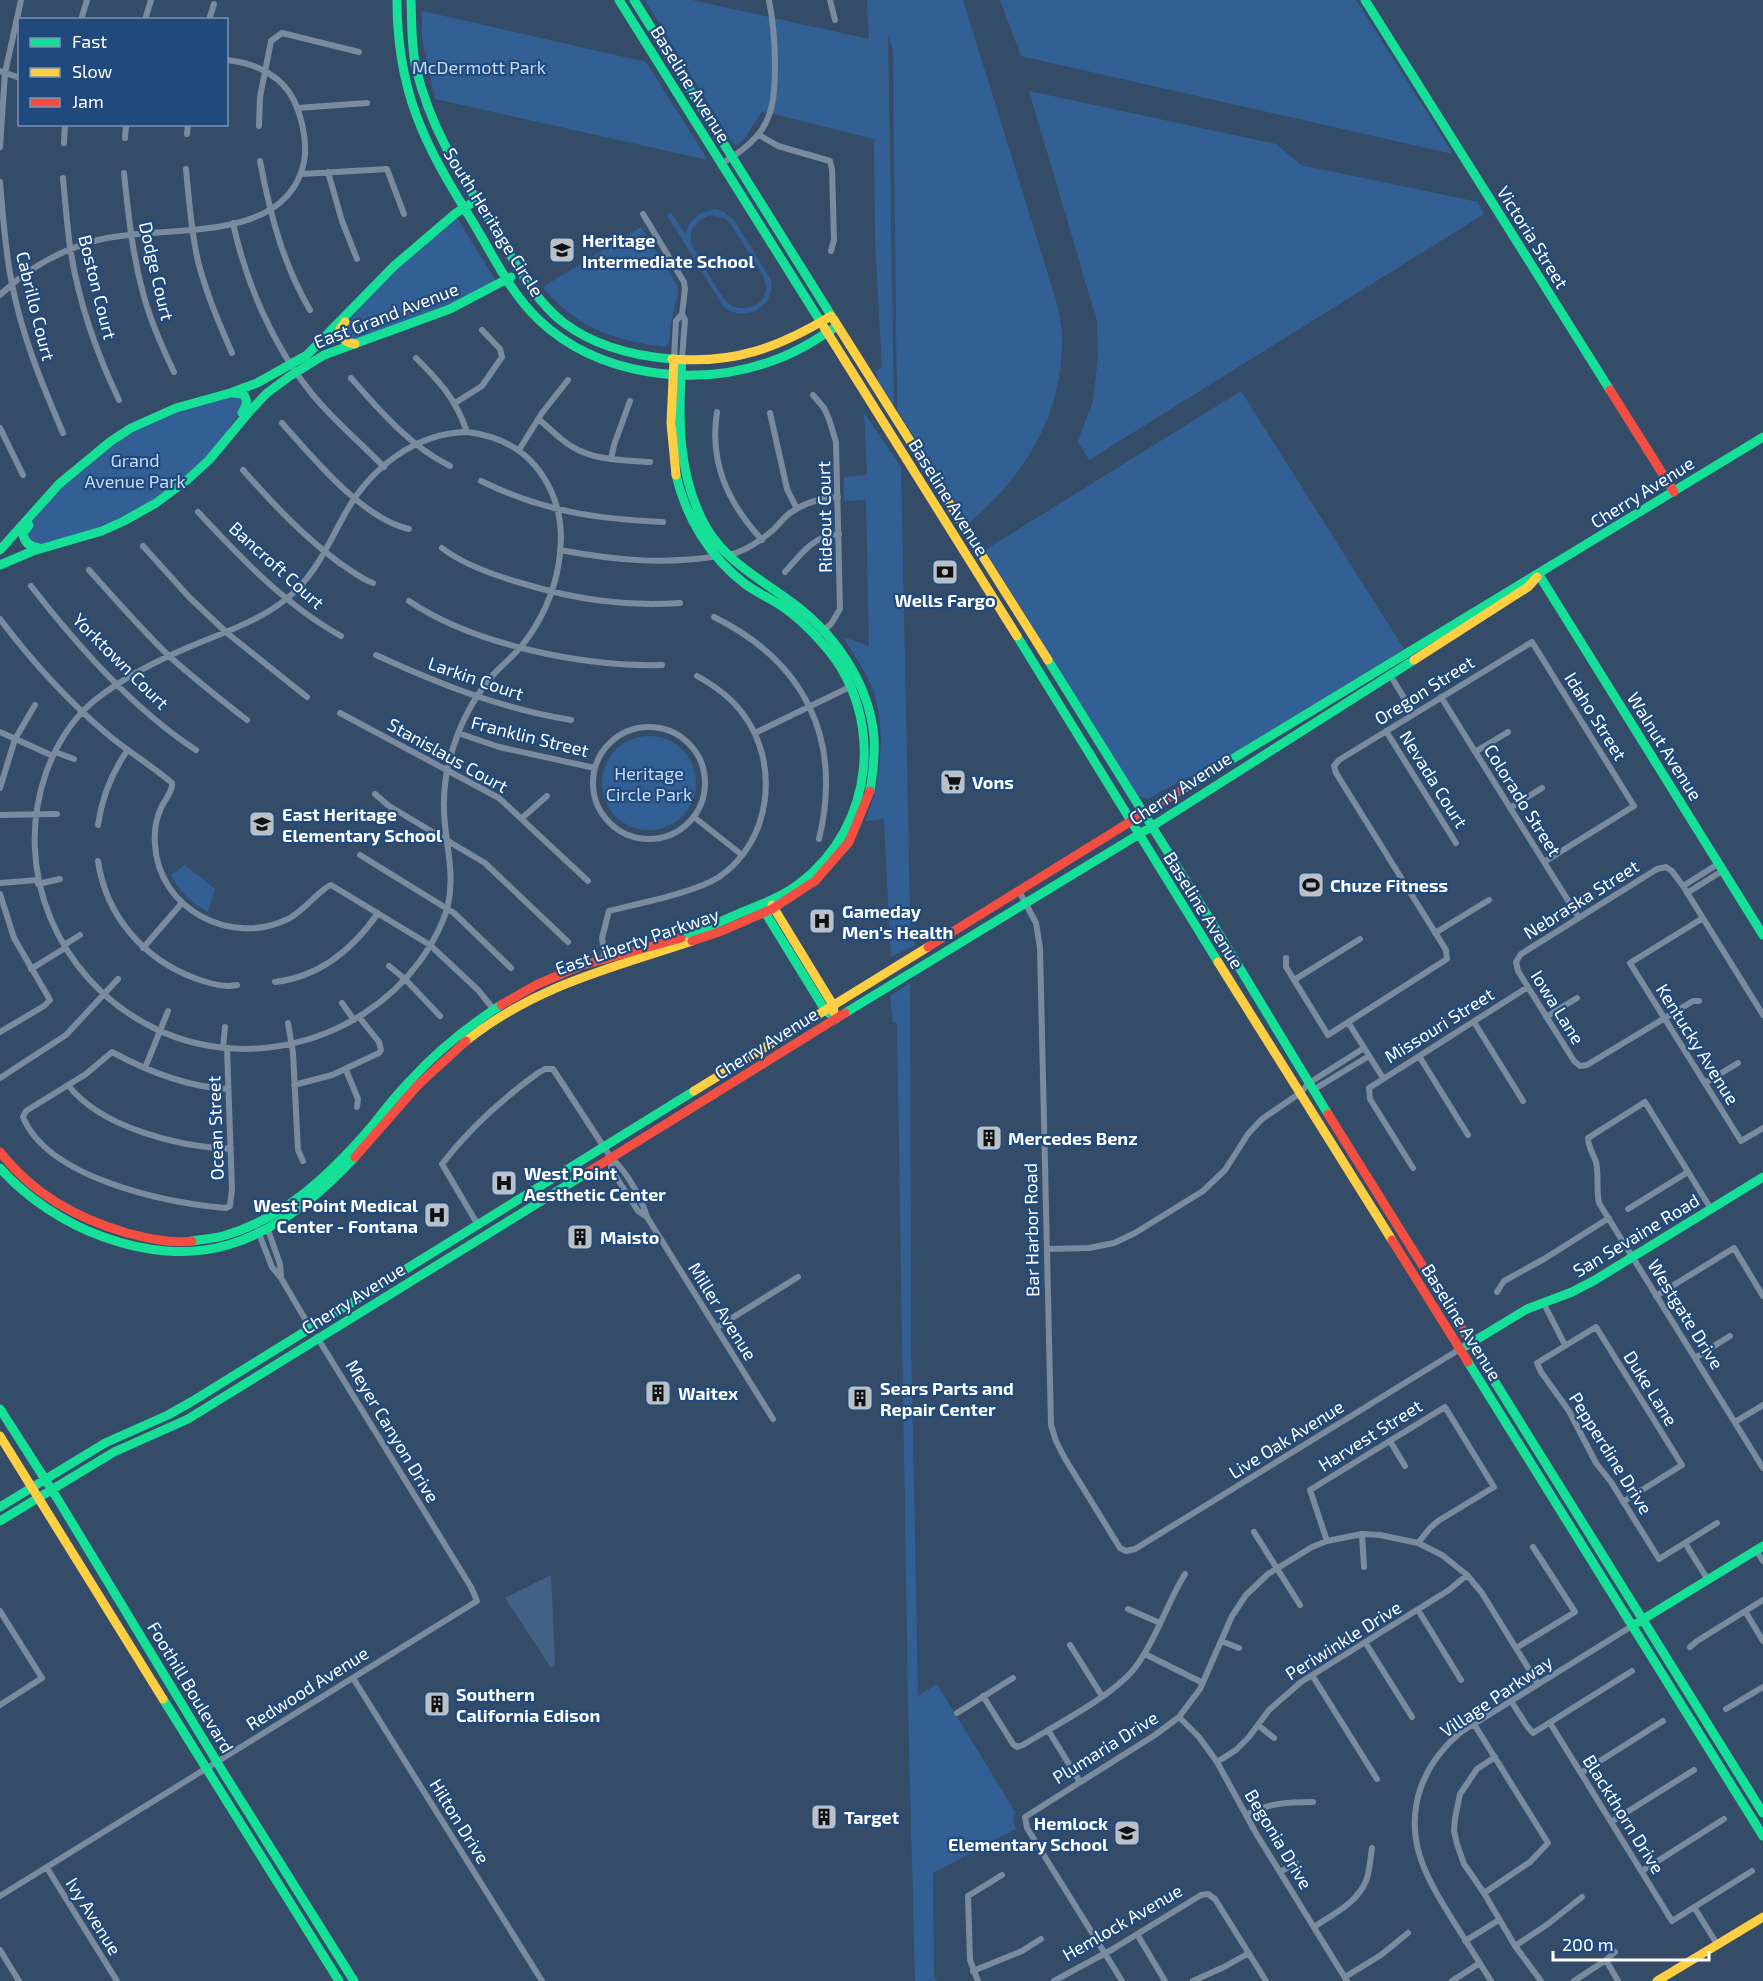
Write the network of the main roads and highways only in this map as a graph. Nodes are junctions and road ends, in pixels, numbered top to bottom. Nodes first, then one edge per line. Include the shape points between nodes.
1 (397, 0) edge
2 (411, 0) edge
3 (619, 0) edge
4 (634, 0) edge
5 (1365, 0) edge
6 (477, 200) junction
7 (464, 208) junction
8 (521, 271) junction
9 (508, 279) junction
10 (355, 305) junction
11 (831, 315) junction
12 (820, 322) junction
13 (837, 326) junction
14 (827, 333) junction
15 (355, 344) junction
16 (678, 359) junction
17 (293, 368) junction
18 (677, 374) junction
19 (230, 393) junction
20 (235, 428) junction
21 (1763, 437) edge
22 (1674, 492) junction
23 (34, 512) junction
24 (40, 548) junction
25 (0, 550) edge
26 (0, 565) edge
27 (1539, 575) junction
28 (1143, 814) junction
29 (1130, 822) junction
30 (1151, 827) junction
31 (1138, 835) junction
32 (767, 906) junction
33 (1763, 935) edge
34 (829, 1008) junction
35 (836, 1019) junction
36 (0, 1152) edge
37 (0, 1168) edge
38 (1763, 1177) edge
39 (262, 1227) junction
40 (1471, 1343) junction
41 (1460, 1349) junction
42 (0, 1409) edge
43 (0, 1436) edge
44 (45, 1479) junction
45 (32, 1487) junction
46 (52, 1490) junction
47 (39, 1497) junction
48 (0, 1507) edge
49 (0, 1521) edge
50 (1760, 1548) edge
51 (1642, 1619) junction
52 (1632, 1626) junction
53 (1763, 1813) edge
54 (1763, 1836) edge
55 (1763, 1917) edge
56 (339, 1981) edge
57 (354, 1981) edge
58 (1657, 1981) edge

1 - 7 main road, South Heritage Circle via 400,57 411,104 433,156
2 - 6 main road, South Heritage Circle via 415,59 428,109 445,148
3 - 12 main road, Baseline Avenue
4 - 11 main road, Baseline Avenue
5 - 22 main road, Victoria Street
6 - 7 main road
6 - 8 main road, South Heritage Circle
7 - 9 main road, South Heritage Circle
7 - 10 main road via 415,246
8 - 9 main road, East Grand Avenue
8 - 16 main road, South Heritage Circle via 544,304 578,332 615,348
9 - 15 main road, East Grand Avenue via 450,309
9 - 18 main road, South Heritage Circle via 540,321 573,346 625,366
10 - 15 main road via 339,332 345,341
10 - 17 main road
11 - 12 main road, South Heritage Circle
11 - 13 main road, Baseline Avenue
12 - 14 main road, Baseline Avenue
12 - 16 main road, South Heritage Circle via 782,343 748,355 716,360
13 - 14 main road, South Heritage Circle
13 - 28 main road, Baseline Avenue
14 - 18 main road, South Heritage Circle via 760,366 716,374
14 - 29 main road, Baseline Avenue
15 - 17 main road, East Grand Avenue
16 - 18 main road, East Liberty Parkway
17 - 19 main road
17 - 20 main road, East Grand Avenue
18 - 32 main road, East Liberty Parkway via 670,424 677,481 693,522 722,556 799,608 821,634 869,708 874,772 864,811 849,842 828,869 799,894
19 - 20 main road via 243,394 248,402
19 - 23 main road via 176,408 121,434 81,463
20 - 24 main road, East Grand Avenue via 192,476 151,506 93,534
21 - 22 main road, Cherry Avenue
22 - 27 main road, Cherry Avenue
23 - 24 main road via 23,537 29,546
23 - 25 main road
24 - 26 main road, East Grand Avenue
27 - 28 main road, Cherry Avenue
27 - 30 main road, Cherry Avenue via 1528,587
27 - 33 main road, Walnut Avenue
28 - 29 main road, Cherry Avenue
28 - 30 main road, Baseline Avenue
29 - 31 main road, Baseline Avenue
29 - 34 main road, Cherry Avenue
30 - 31 main road, Cherry Avenue
30 - 40 main road, Baseline Avenue
31 - 35 main road, Cherry Avenue
31 - 41 main road, Baseline Avenue
32 - 34 main road
32 - 39 main road, East Liberty Parkway via 683,946 605,963 496,1013 456,1036 418,1071 336,1163
34 - 35 main road
34 - 44 main road, Cherry Avenue via 179,1409 105,1443
35 - 46 main road, Cherry Avenue via 188,1419 114,1452
36 - 39 main road, East Liberty Parkway via 23,1180 53,1203 126,1234 162,1242 199,1242
37 - 39 main road, East Liberty Parkway via 52,1213 133,1245 171,1251 205,1250 234,1244
38 - 40 main road, San Sevaine Road via 1572,1292 1510,1318
40 - 41 main road, San Sevaine Road
40 - 51 main road, Baseline Avenue
41 - 52 main road, Baseline Avenue
42 - 44 main road, Foothill Boulevard
43 - 45 main road, Foothill Boulevard
44 - 45 main road, Cherry Avenue
44 - 46 main road, Foothill Boulevard
45 - 47 main road, Foothill Boulevard
45 - 48 main road, Cherry Avenue
46 - 47 main road, Cherry Avenue
46 - 57 main road, Foothill Boulevard
47 - 49 main road, Cherry Avenue
47 - 56 main road, Foothill Boulevard
50 - 51 main road
51 - 52 main road
51 - 53 main road, Baseline Avenue
52 - 54 main road, Baseline Avenue
55 - 58 main road

